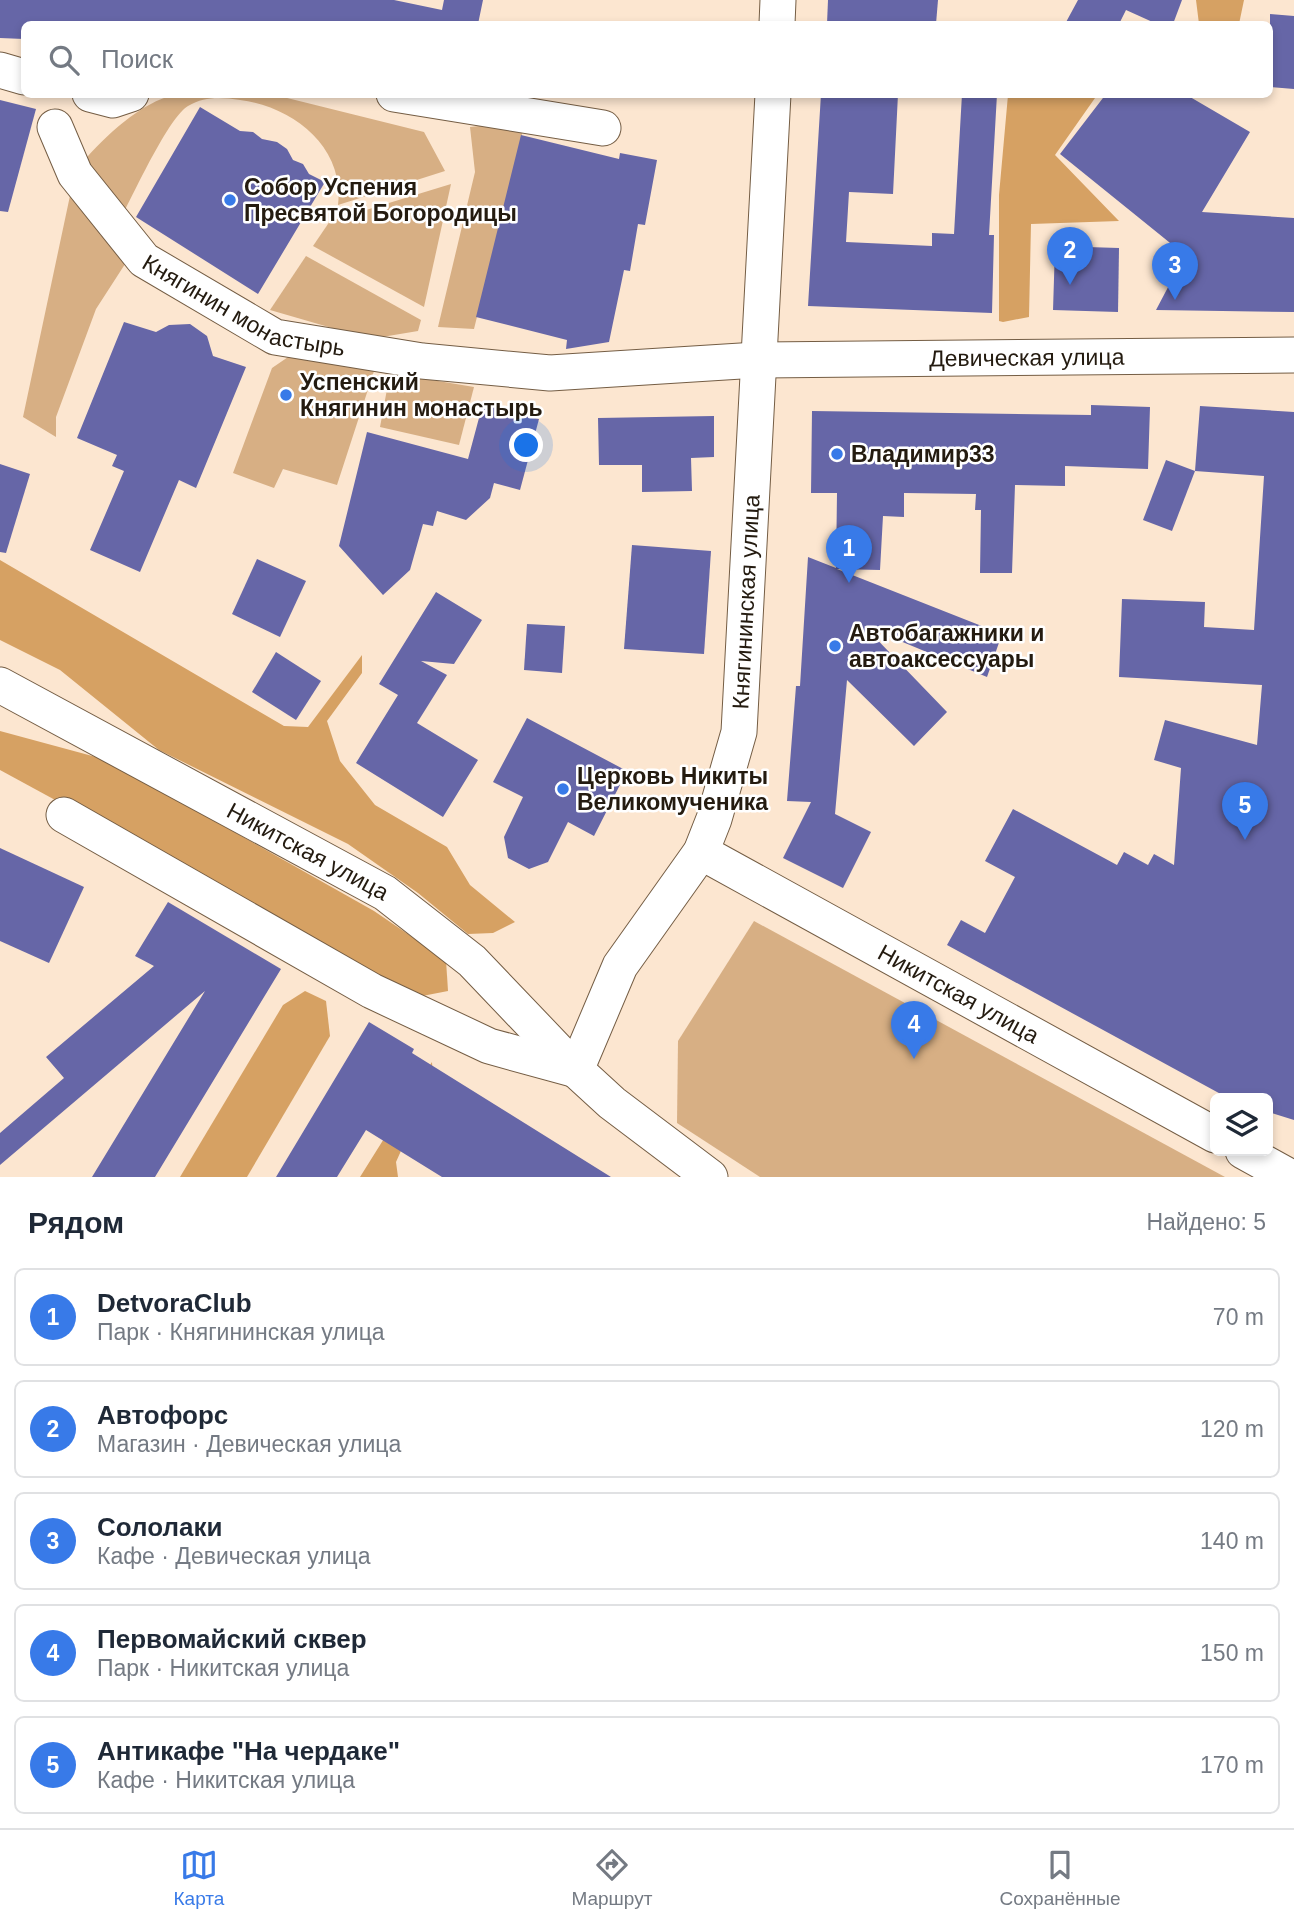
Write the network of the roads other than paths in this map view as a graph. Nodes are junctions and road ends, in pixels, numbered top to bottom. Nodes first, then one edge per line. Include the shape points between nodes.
1 (778, 0) edge
2 (777, 21) edge
3 (0, 70) edge
4 (21, 76) edge
5 (419, 98) edge
6 (772, 98) edge
7 (55, 127) dead end
8 (603, 128) dead end
9 (1294, 355) edge
10 (757, 360) junction
11 (0, 685) edge
12 (64, 815) dead end
13 (701, 852) junction
14 (576, 1070) junction
15 (1210, 1132) edge
16 (1252, 1156) edge
17 (710, 1177) edge
18 (1290, 1177) edge

1 - 2 street
3 - 4 street
5 - 8 street
6 - 10 street, Княгининская улица
7 - 10 street, Княгинин монастырь via 75,174 144,260 275,337 422,361 550,373
9 - 10 street, Девическая улица
10 - 13 street, Княгининская улица via 739,732
11 - 14 street, Никитская улица via 385,893 472,961
12 - 14 street, Никитская улица via 372,991 489,1045
13 - 14 street, Княгининская улица via 620,966
13 - 15 street, Никитская улица
14 - 17 street, Никитская улица
16 - 18 street

